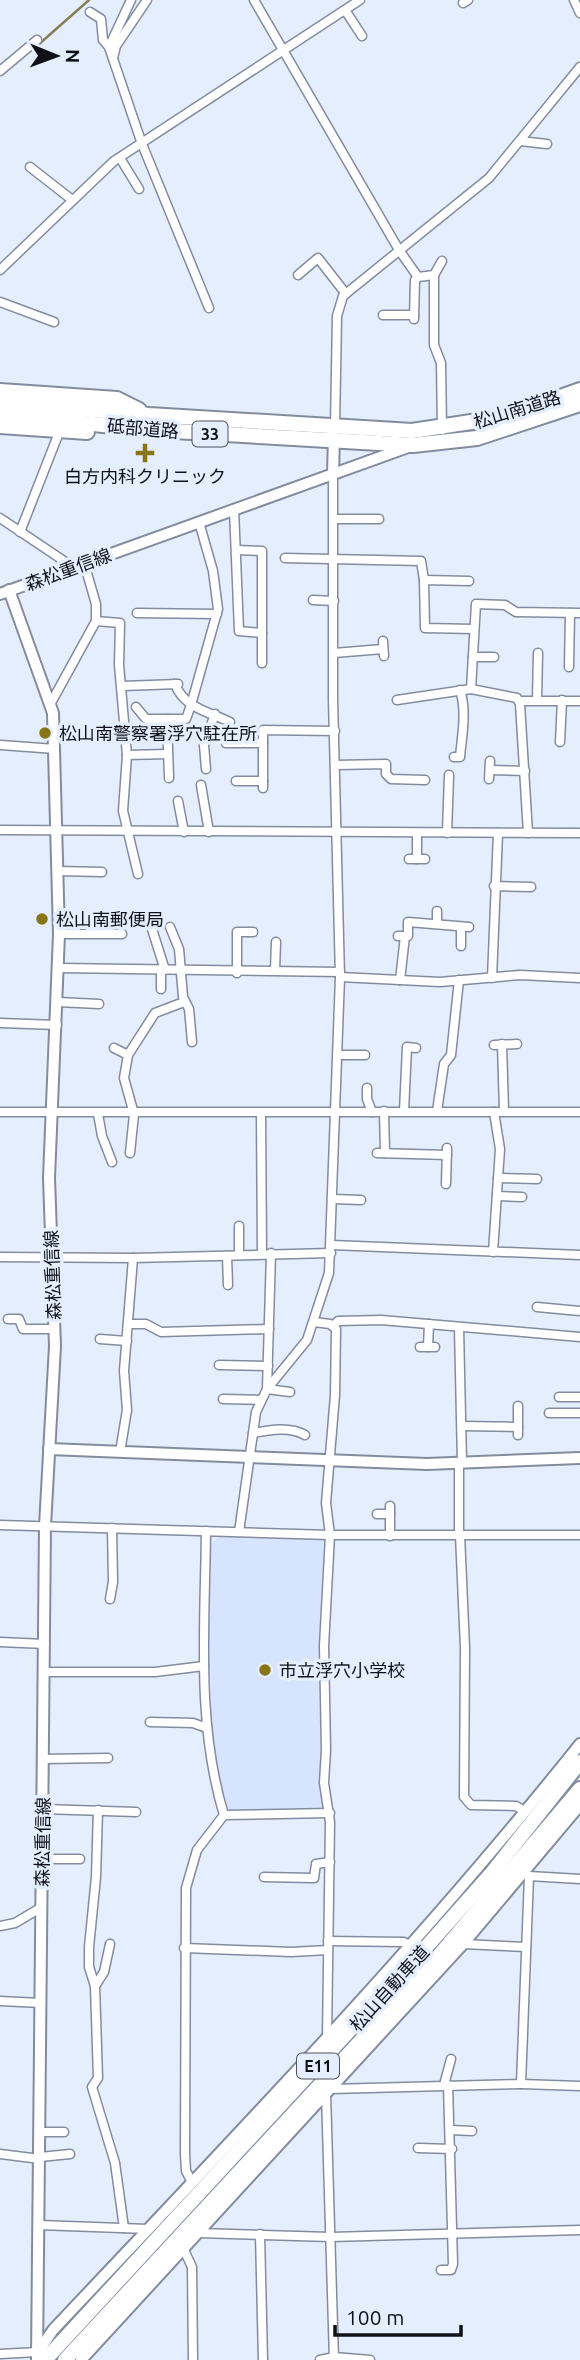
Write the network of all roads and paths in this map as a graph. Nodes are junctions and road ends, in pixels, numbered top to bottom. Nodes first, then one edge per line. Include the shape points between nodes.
1 (131, 0) edge
2 (147, 0) edge
3 (254, 0) edge
4 (360, 0) edge
5 (574, 0) edge
6 (345, 10) junction
7 (90, 12) dead end
8 (580, 13) edge
9 (362, 36) dead end
10 (37, 40) dead end
11 (109, 47) junction
12 (283, 50) junction
13 (113, 58) junction
14 (580, 67) edge
15 (0, 71) edge
16 (520, 141) junction
17 (142, 144) junction
18 (547, 144) dead end
19 (120, 158) junction
20 (30, 167) dead end
21 (139, 189) dead end
22 (71, 199) junction
23 (399, 250) junction
24 (442, 261) dead end
25 (0, 270) edge
26 (298, 275) dead end
27 (434, 275) junction
28 (418, 277) junction
29 (346, 294) junction
30 (0, 302) edge
31 (209, 308) dead end
32 (383, 315) dead end
33 (54, 321) dead end
34 (580, 390) edge
35 (580, 404) edge
36 (2, 408) edge
37 (140, 429) junction
38 (60, 430) junction
39 (334, 435) junction
40 (442, 436) junction
41 (413, 438) junction
42 (333, 475) junction
43 (234, 509) junction
44 (0, 518) edge
45 (334, 519) junction
46 (379, 519) dead end
47 (199, 522) junction
48 (20, 531) junction
49 (237, 550) junction
50 (285, 558) dead end
51 (334, 560) junction
52 (79, 565) junction
53 (424, 580) junction
54 (469, 581) dead end
55 (5, 592) edge
56 (313, 600) dead end
57 (334, 601) junction
58 (137, 613) dead end
59 (575, 613) edge
60 (217, 614) junction
61 (96, 621) junction
62 (474, 629) junction
63 (262, 633) junction
64 (383, 649) dead end
65 (334, 653) junction
66 (538, 653) dead end
67 (473, 657) junction
68 (494, 657) dead end
69 (262, 663) dead end
70 (571, 663) dead end
71 (121, 686) junction
72 (471, 689) junction
73 (460, 690) junction
74 (397, 700) dead end
75 (537, 700) junction
76 (562, 700) junction
77 (52, 701) junction
78 (520, 701) junction
79 (580, 701) edge
80 (191, 705) junction
81 (124, 708) junction
82 (215, 714) junction
83 (167, 719) junction
84 (230, 722) dead end
85 (335, 731) junction
86 (226, 743) dead end
87 (262, 743) junction
88 (560, 743) dead end
89 (1, 745) edge
90 (54, 750) junction
91 (168, 754) junction
92 (127, 755) junction
93 (454, 757) dead end
94 (208, 763) dead end
95 (336, 765) junction
96 (490, 770) dead end
97 (525, 771) junction
98 (172, 773) dead end
99 (449, 775) dead end
100 (425, 780) dead end
101 (236, 781) dead end
102 (204, 789) dead end
103 (178, 802) dead end
104 (0, 830) edge
105 (57, 831) junction
106 (127, 831) junction
107 (184, 832) junction
108 (209, 832) junction
109 (338, 833) junction
110 (417, 833) junction
111 (447, 833) junction
112 (498, 833) junction
113 (528, 833) junction
114 (580, 833) edge
115 (417, 859) dead end
116 (57, 871) junction
117 (102, 872) dead end
118 (138, 874) dead end
119 (494, 886) junction
120 (531, 887) dead end
121 (437, 911) dead end
122 (437, 922) junction
123 (170, 927) dead end
124 (152, 929) dead end
125 (253, 932) dead end
126 (60, 934) junction
127 (122, 934) dead end
128 (276, 942) dead end
129 (461, 946) dead end
130 (59, 968) junction
131 (163, 970) junction
132 (181, 970) junction
133 (275, 971) junction
134 (237, 973) junction
135 (340, 974) junction
136 (492, 978) junction
137 (580, 978) edge
138 (400, 980) junction
139 (458, 981) junction
140 (161, 989) dead end
141 (58, 1002) junction
142 (184, 1002) junction
143 (99, 1004) dead end
144 (0, 1023) edge
145 (57, 1025) junction
146 (192, 1042) dead end
147 (517, 1044) dead end
148 (114, 1048) dead end
149 (416, 1048) dead end
150 (128, 1055) junction
151 (339, 1055) junction
152 (365, 1055) dead end
153 (367, 1088) dead end
154 (384, 1111) junction
155 (404, 1111) junction
156 (437, 1111) junction
157 (494, 1111) junction
158 (504, 1111) junction
159 (0, 1112) edge
160 (372, 1112) junction
161 (580, 1112) edge
162 (51, 1113) junction
163 (336, 1113) junction
164 (99, 1114) junction
165 (134, 1114) junction
166 (261, 1115) junction
167 (130, 1153) dead end
168 (112, 1162) dead end
169 (443, 1178) dead end
170 (498, 1178) junction
171 (537, 1179) dead end
172 (497, 1196) junction
173 (523, 1197) dead end
174 (333, 1199) junction
175 (361, 1200) dead end
176 (239, 1226) dead end
177 (331, 1249) junction
178 (493, 1252) junction
179 (266, 1253) junction
180 (239, 1255) junction
181 (580, 1255) edge
182 (227, 1256) junction
183 (0, 1257) edge
184 (52, 1257) junction
185 (133, 1258) junction
186 (228, 1285) dead end
187 (537, 1307) dead end
188 (580, 1311) edge
189 (8, 1319) dead end
190 (314, 1322) junction
191 (130, 1324) junction
192 (429, 1324) junction
193 (334, 1325) junction
194 (459, 1327) junction
195 (269, 1328) junction
196 (54, 1329) junction
197 (580, 1337) edge
198 (100, 1339) dead end
199 (127, 1341) junction
200 (427, 1347) dead end
201 (219, 1365) dead end
202 (268, 1366) junction
203 (267, 1389) junction
204 (290, 1392) dead end
205 (559, 1397) dead end
206 (580, 1398) edge
207 (223, 1399) dead end
208 (261, 1401) junction
209 (521, 1411) dead end
210 (580, 1413) edge
211 (553, 1415) dead end
212 (461, 1426) junction
213 (253, 1433) junction
214 (305, 1435) dead end
215 (49, 1449) junction
216 (120, 1452) junction
217 (249, 1458) junction
218 (580, 1458) edge
219 (329, 1462) junction
220 (460, 1463) junction
221 (377, 1514) dead end
222 (0, 1525) edge
223 (45, 1525) junction
224 (113, 1528) junction
225 (206, 1531) junction
226 (239, 1532) junction
227 (330, 1535) junction
228 (390, 1535) junction
229 (459, 1535) junction
230 (580, 1535) edge
231 (110, 1600) dead end
232 (0, 1642) edge
233 (45, 1644) junction
234 (204, 1666) junction
235 (45, 1672) junction
236 (150, 1722) dead end
237 (206, 1728) junction
238 (580, 1744) edge
239 (108, 1758) dead end
240 (43, 1759) junction
241 (580, 1762) edge
242 (580, 1788) edge
243 (580, 1805) edge
244 (43, 1809) junction
245 (98, 1811) junction
246 (136, 1812) dead end
247 (526, 1812) junction
248 (330, 1813) junction
249 (223, 1815) junction
250 (42, 1859) junction
251 (80, 1859) dead end
252 (330, 1862) junction
253 (527, 1875) junction
254 (96, 1877) junction
255 (264, 1877) dead end
256 (106, 1878) dead end
257 (580, 1879) edge
258 (42, 1907) junction
259 (0, 1926) edge
260 (110, 1944) dead end
261 (463, 1944) junction
262 (328, 1946) junction
263 (410, 1946) junction
264 (526, 1947) junction
265 (184, 1948) junction
266 (95, 1986) junction
267 (0, 2001) edge
268 (41, 2003) junction
269 (327, 2039) junction
270 (451, 2059) dead end
271 (521, 2084) junction
272 (446, 2085) junction
273 (580, 2086) edge
274 (328, 2092) junction
275 (451, 2130) junction
276 (472, 2130) dead end
277 (40, 2132) junction
278 (64, 2132) dead end
279 (418, 2148) dead end
280 (452, 2149) junction
281 (0, 2154) edge
282 (69, 2154) dead end
283 (40, 2158) junction
284 (192, 2182) junction
285 (39, 2225) junction
286 (124, 2228) junction
287 (148, 2229) junction
288 (580, 2230) edge
289 (199, 2232) junction
290 (260, 2234) junction
291 (453, 2235) junction
292 (331, 2237) junction
293 (184, 2250) junction
294 (441, 2270) dead end
295 (0, 2354) edge
296 (38, 2358) edge
297 (334, 2358) edge
298 (65, 2360) edge
299 (81, 2360) edge
300 (193, 2360) edge
301 (263, 2360) edge
302 (320, 2360) edge
303 (370, 2360) edge

1 - 11 street
2 - 13 street
3 - 12 street
4 - 6 street
5 - 8 street
6 - 9 street
6 - 12 street
7 - 11 street via 101,19 103,40
10 - 15 street
11 - 13 street
12 - 17 street
12 - 23 street
13 - 17 street
14 - 16 street
16 - 18 street
16 - 23 street via 489,178
17 - 19 street
17 - 31 street
19 - 21 street
19 - 22 street
20 - 22 street
22 - 25 street
23 - 28 street
23 - 29 street
24 - 27 street
26 - 29 street via 318,258
27 - 28 street
27 - 40 street
28 - 32 street via 414,317
29 - 39 street via 337,316
30 - 33 street
34 - 40 highway, 松山南道路 / 33
35 - 40 highway, 松山南道路 / 33 via 507,430
36 - 37 highway, 砥部道路 / 33
36 - 38 highway
36 - 39 highway, 砥部道路 / 33 via 117,399 149,415
37 - 38 highway via 111,434
37 - 39 highway, 砥部道路 / 33
38 - 48 street
39 - 41 highway, 砥部道路 / 33
39 - 42 main road
40 - 41 highway, 松山南道路 / 33
41 - 42 main road, 森松重信線
42 - 43 main road, 森松重信線
42 - 45 street
43 - 47 main road, 森松重信線
43 - 49 street
44 - 48 street
45 - 46 street
45 - 51 street
47 - 52 main road, 森松重信線
47 - 60 street via 216,587
48 - 52 street
49 - 63 street via 239,631
49 - 63 street via 262,551
50 - 51 street
51 - 53 street via 421,561
51 - 57 street
52 - 55 main road, 森松重信線
52 - 61 street via 95,595
53 - 54 street
53 - 62 street via 425,628
55 - 77 main road, 森松重信線
56 - 57 street
57 - 65 street
58 - 60 street
59 - 62 street via 516,612 505,605 476,604
59 - 70 street
60 - 80 street
61 - 71 street via 120,623
61 - 77 street
62 - 67 street
63 - 69 street
64 - 65 street
65 - 85 street
66 - 75 street
67 - 68 street
67 - 72 street
71 - 80 street via 177,684
71 - 81 street
72 - 73 street
72 - 78 street via 512,695
73 - 74 street
73 - 93 street via 464,707 461,746 460,757
75 - 76 street
75 - 78 street
76 - 79 street
76 - 88 street
77 - 90 main road, 森松重信線
78 - 97 street
80 - 82 street
80 - 83 street via 186,719
81 - 83 street via 140,707 146,719
81 - 92 street
82 - 84 street
82 - 94 street via 204,745
83 - 91 street
85 - 87 street via 262,730
85 - 95 street
86 - 87 street
87 - 101 street via 263,785
89 - 90 street
90 - 105 main road, 森松重信線
91 - 92 street
91 - 98 street
92 - 106 street via 123,803
95 - 100 street via 386,764 391,779 413,784
95 - 109 street
96 - 97 street
97 - 113 street
99 - 111 street
102 - 108 street
103 - 107 street
104 - 105 street
105 - 106 street
105 - 116 main road, 森松重信線
106 - 107 street
106 - 118 street
107 - 108 street
108 - 109 street
109 - 110 street
109 - 135 street
110 - 111 street
110 - 115 street
111 - 112 street
112 - 113 street
112 - 119 street
113 - 114 street
116 - 117 street
116 - 126 main road, 森松重信線
119 - 120 street
119 - 136 street
121 - 122 street
122 - 129 street via 465,927
122 - 138 street via 408,922 408,936 401,936
123 - 132 street via 180,949
124 - 131 street
125 - 134 street via 237,932
126 - 127 street
126 - 130 main road, 森松重信線
128 - 133 street
130 - 131 street
130 - 141 main road, 森松重信線
131 - 132 street
131 - 140 street
132 - 134 street
132 - 142 street
133 - 134 street
133 - 135 street
135 - 138 street
135 - 151 street
136 - 137 street
136 - 139 street
138 - 139 street
139 - 156 street via 451,1055 444,1064
141 - 143 street
141 - 145 main road, 森松重信線
142 - 146 street
142 - 150 street via 155,1013
144 - 145 street
145 - 162 main road, 森松重信線
147 - 158 street via 498,1045
148 - 150 street
149 - 155 street via 407,1047
150 - 165 street via 124,1078
151 - 152 street
151 - 163 street
153 - 160 street
154 - 155 street
154 - 160 street
154 - 169 street via 381,1153 405,1157 447,1151
155 - 156 street
156 - 157 street
157 - 158 street
157 - 170 street via 500,1142
158 - 161 street
159 - 162 street
160 - 163 street
162 - 164 street
162 - 184 main road, 森松重信線
163 - 166 street
163 - 174 street
164 - 165 street
164 - 168 street
165 - 166 street
165 - 167 street
166 - 179 street
170 - 171 street
170 - 172 street
172 - 173 street
172 - 178 street
174 - 175 street
174 - 177 street
176 - 180 street
177 - 178 street
177 - 179 street
177 - 190 street via 330,1273
178 - 181 street
179 - 180 street
179 - 195 street
180 - 182 street
182 - 185 street
182 - 186 street
183 - 184 street
184 - 185 street
184 - 196 main road, 森松重信線
185 - 191 street
187 - 188 street
189 - 196 street via 19,1320 23,1329
190 - 193 street
190 - 203 street via 303,1346
191 - 195 street via 146,1324 161,1332
191 - 199 street
192 - 193 street via 381,1320 338,1321
192 - 194 street
192 - 200 street
193 - 219 street via 335,1395
194 - 197 street
194 - 212 street
195 - 202 street
196 - 215 main road, 森松重信線
198 - 199 street
199 - 216 street via 127,1410
201 - 202 street
202 - 203 street
203 - 204 street
203 - 208 street
205 - 206 street
207 - 208 street
208 - 213 street
209 - 212 street via 518,1431
210 - 211 street
212 - 220 street
213 - 214 street via 280,1430
213 - 217 street
215 - 216 main road
215 - 223 main road, 森松重信線
216 - 217 main road
217 - 219 main road
217 - 226 street
218 - 220 main road
219 - 220 main road
219 - 227 street via 326,1503
220 - 229 street
221 - 228 street via 390,1510
222 - 223 street
223 - 224 street
223 - 233 main road, 森松重信線
224 - 225 street
224 - 231 street
225 - 226 street
225 - 234 street
226 - 227 street
227 - 228 street
227 - 248 street via 324,1646 324,1783
228 - 229 street
229 - 230 street
229 - 247 street via 465,1648 464,1797 471,1805 516,1806
232 - 233 street
233 - 235 main road, 森松重信線
234 - 235 street via 155,1672
234 - 237 street
235 - 240 main road, 森松重信線
236 - 237 street
237 - 249 street via 212,1778
238 - 247 main road
239 - 240 street
240 - 244 main road, 森松重信線
241 - 296 highway, 松山自動車道 / E11 via 429,1944
242 - 298 highway, 松山自動車道 / E11 via 432,1964
243 - 253 main road
244 - 245 street
244 - 250 main road, 森松重信線
245 - 246 street
245 - 254 street
247 - 263 main road
248 - 249 street
248 - 252 street
249 - 265 street via 188,1871
250 - 251 street
250 - 258 main road, 森松重信線
252 - 255 street via 316,1864 314,1878
252 - 262 street
253 - 257 street
253 - 261 main road
253 - 264 street
254 - 256 street
254 - 266 street via 89,1935 89,1967
258 - 259 street
258 - 268 main road, 森松重信線
260 - 266 street via 104,1972
261 - 264 street
261 - 274 main road
262 - 263 street via 404,1942
262 - 265 street via 291,1952
262 - 269 street
263 - 269 main road
264 - 271 street
265 - 284 street via 185,2154
266 - 286 street via 99,2078 92,2092 115,2163
267 - 268 street
268 - 277 main road, 森松重信線
269 - 284 main road
270 - 272 street
271 - 272 street
271 - 273 street
272 - 274 street
272 - 275 street
274 - 289 main road
274 - 292 street
275 - 276 street
275 - 280 street
277 - 278 street
277 - 283 main road, 森松重信線
279 - 280 street
280 - 291 street
281 - 283 street
282 - 283 street
283 - 285 main road, 森松重信線
284 - 287 main road
285 - 286 street
285 - 296 main road, 森松重信線
286 - 287 street
287 - 296 main road via 53,2330
288 - 291 street
289 - 290 street
289 - 293 main road
290 - 292 street
290 - 301 street
291 - 292 street
291 - 294 street via 457,2253 451,2270
292 - 297 street
293 - 299 main road
293 - 300 street via 192,2267
295 - 296 street
297 - 302 street
297 - 303 street

